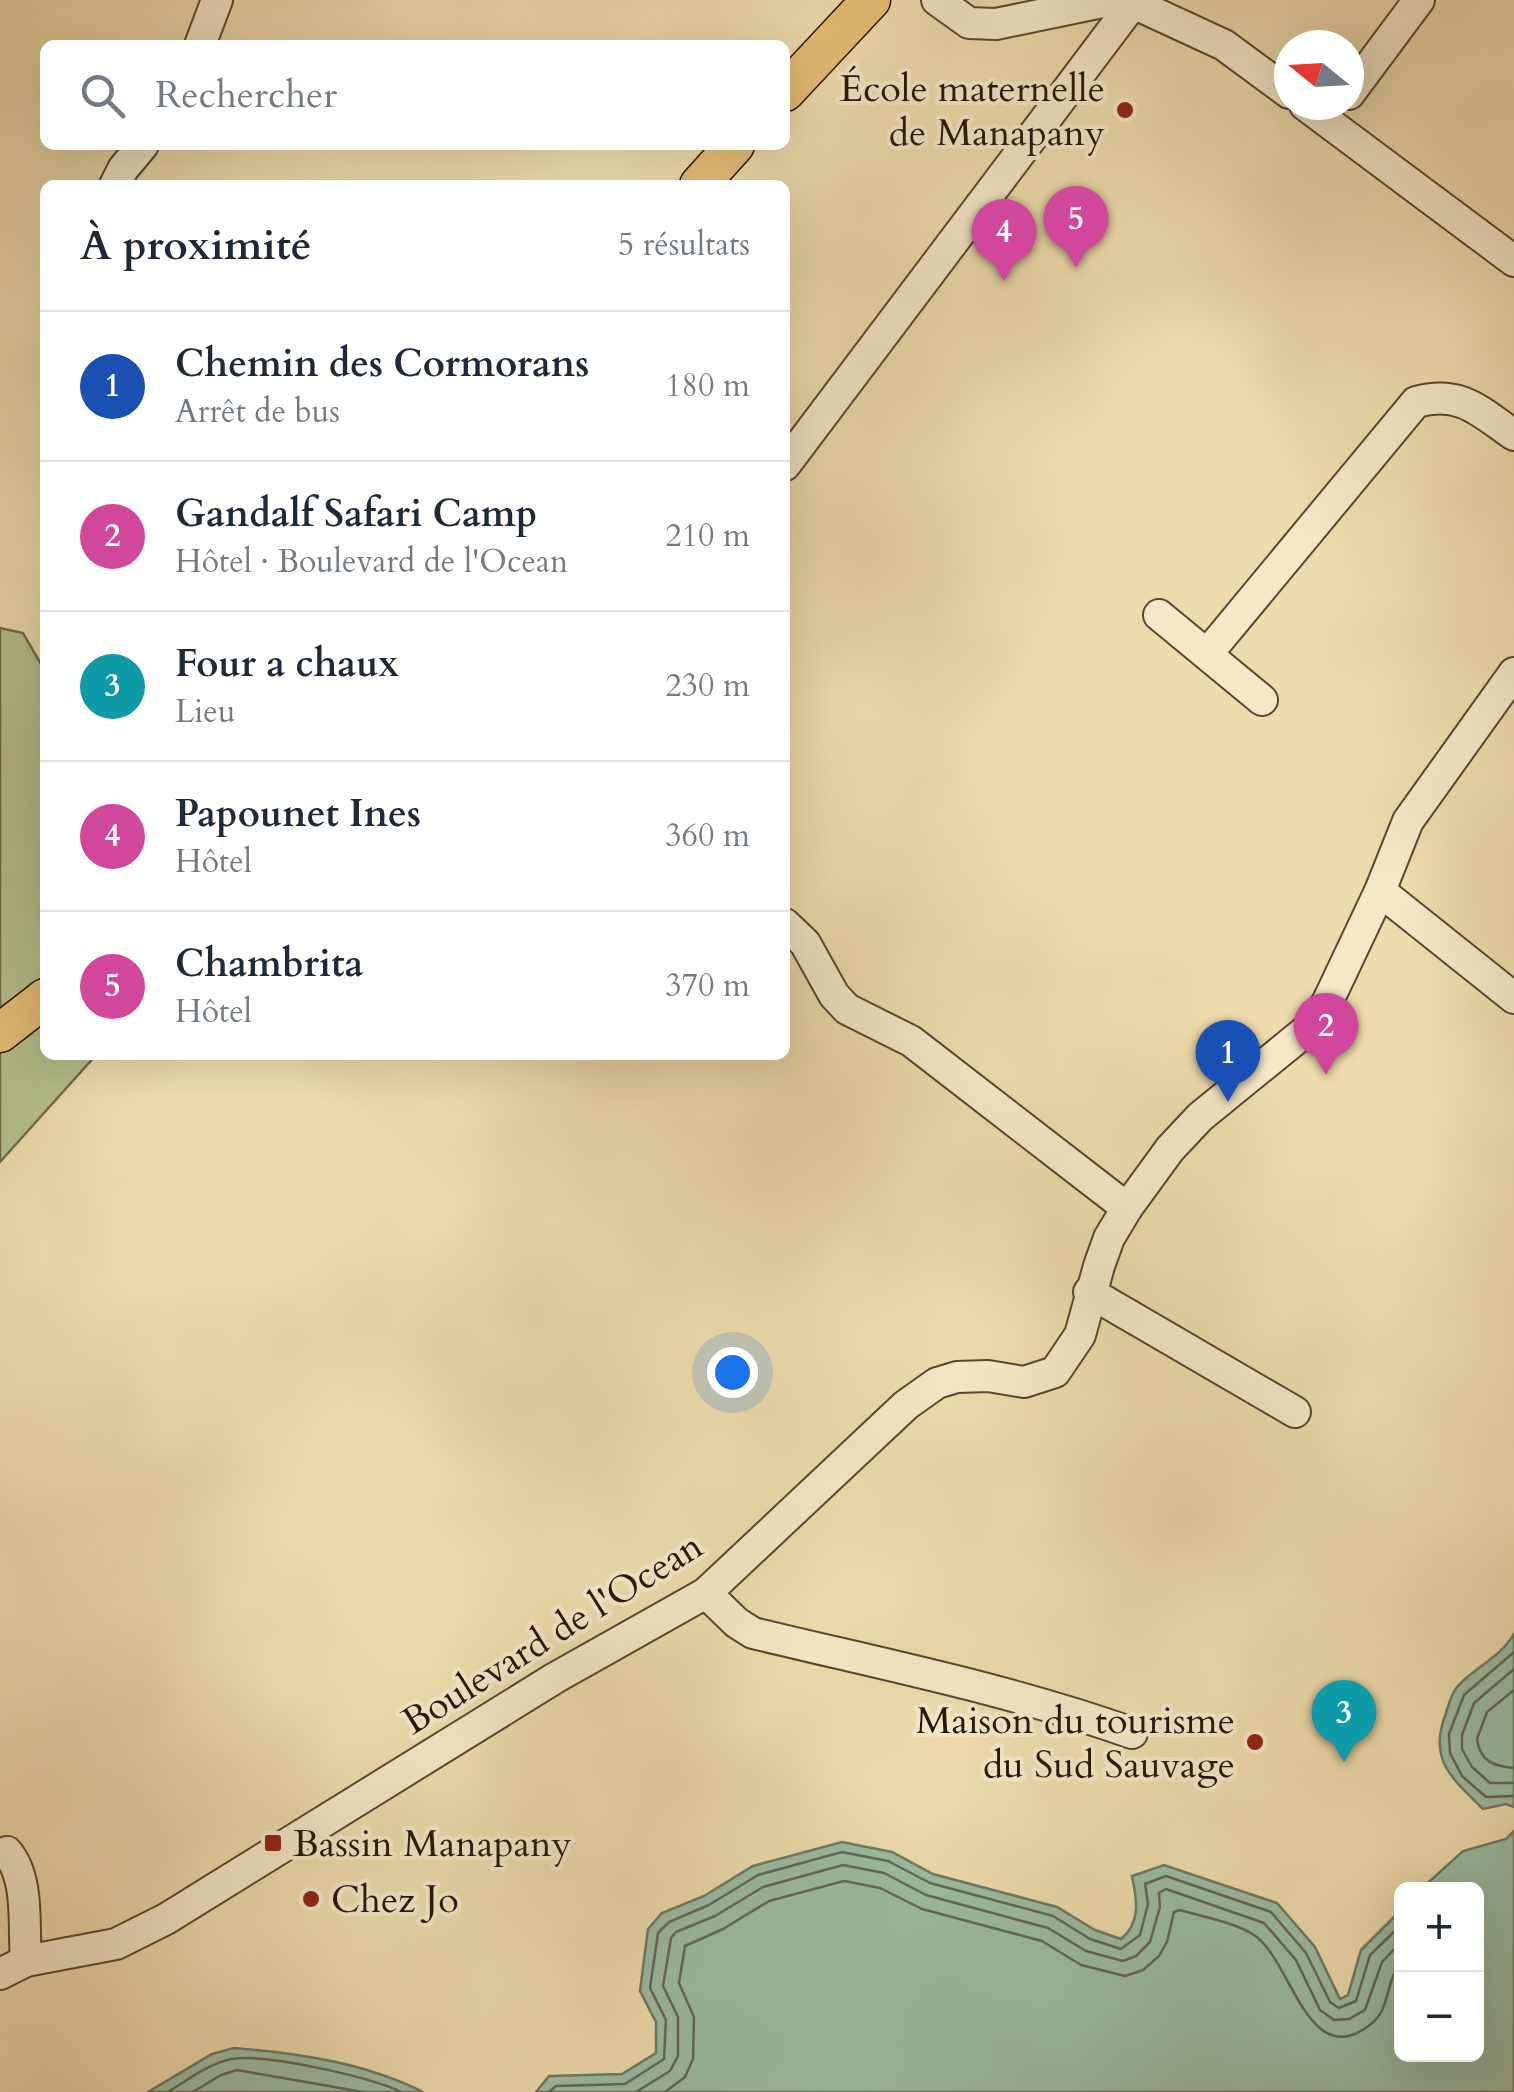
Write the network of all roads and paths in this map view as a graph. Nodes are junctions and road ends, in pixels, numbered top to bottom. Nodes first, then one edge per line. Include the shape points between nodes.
1 (217, 0) edge
2 (870, 0) edge
3 (938, 0) edge
4 (1419, 0) edge
5 (1120, 1) edge
6 (202, 40) edge
7 (1364, 74) edge
8 (1274, 82) edge
9 (790, 87) edge
10 (1335, 120) edge
11 (139, 150) edge
12 (731, 150) edge
13 (118, 180) edge
14 (704, 180) edge
15 (1514, 262) edge
16 (1514, 435) edge
17 (790, 458) edge
18 (1159, 615) dead end
19 (1208, 653) junction
20 (1514, 672) edge
21 (1262, 700) dead end
22 (1380, 891) junction
23 (790, 929) edge
24 (1514, 998) edge
25 (40, 1002) edge
26 (0, 1033) edge
27 (1127, 1208) junction
28 (1089, 1292) junction
29 (1294, 1412) dead end
30 (706, 1592) junction
31 (1132, 1733) dead end
32 (0, 1854) edge
33 (13, 1968) edge

1 - 6 street
2 - 9 main road
3 - 5 street via 970,23 996,24
4 - 7 street
5 - 8 street via 1224,45
5 - 17 street
10 - 15 street
11 - 13 street
12 - 14 main road
16 - 19 street via 1456,399 1416,402
18 - 19 street
19 - 21 street
20 - 22 street, Boulevard de l'Ocean via 1408,821
22 - 24 street
22 - 27 street, Boulevard de l'Ocean via 1327,1003 1306,1030 1200,1117
23 - 27 street via 847,1008 911,1041
25 - 26 main road
27 - 28 street, Boulevard de l'Ocean
28 - 29 street
28 - 30 street, Boulevard de l'Ocean via 1080,1336 1055,1372 1024,1382 988,1376 938,1383 906,1405
30 - 31 street via 753,1632 932,1672
30 - 33 street, Boulevard de l'Ocean via 166,1919 116,1944
32 - 33 street via 7,1852 16,1863 22,1892

